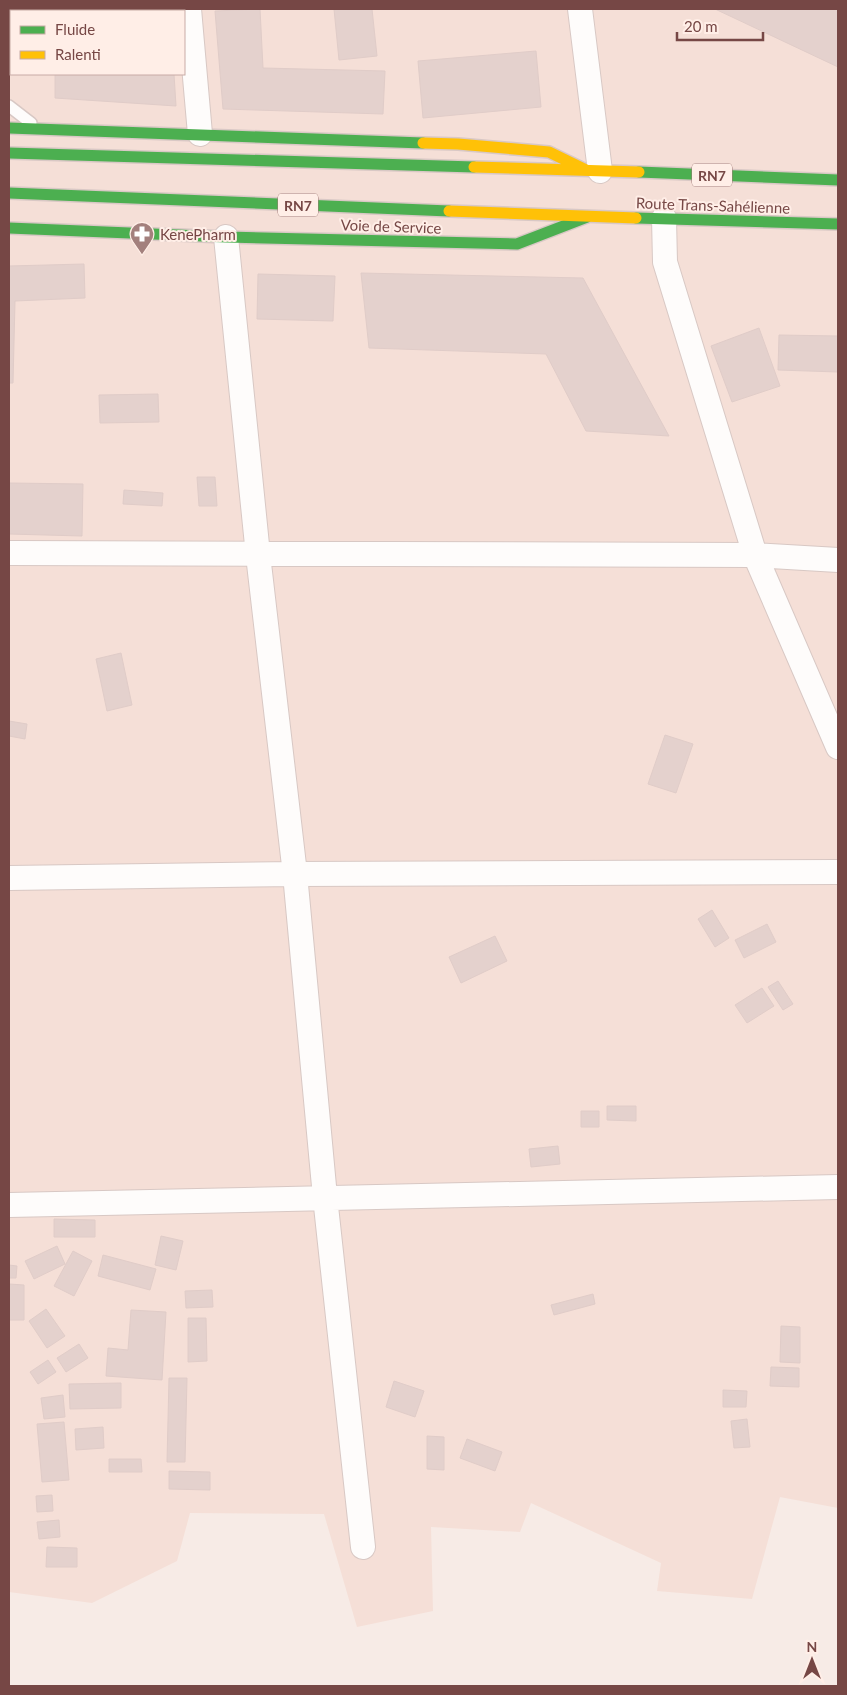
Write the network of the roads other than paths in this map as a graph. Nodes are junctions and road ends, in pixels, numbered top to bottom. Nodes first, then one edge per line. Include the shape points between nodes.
1 (189, 9) edge
2 (580, 9) edge
3 (9, 106) edge
4 (9, 128) edge
5 (38, 129) junction
6 (200, 134) junction
7 (9, 153) edge
8 (593, 170) junction
9 (838, 180) edge
10 (9, 193) edge
11 (587, 217) junction
12 (664, 218) junction
13 (838, 224) edge
14 (9, 228) edge
15 (226, 237) junction
16 (9, 553) edge
17 (258, 555) junction
18 (756, 555) junction
19 (838, 560) edge
20 (838, 747) edge
21 (838, 872) edge
22 (295, 874) junction
23 (9, 878) edge
24 (838, 1187) edge
25 (325, 1197) junction
26 (9, 1204) edge
27 (363, 1547) dead end

1 - 6 street
2 - 8 street
3 - 5 lane
4 - 5 main road
5 - 6 main road
6 - 8 main road via 458,144 549,152
7 - 8 main road, RN7
8 - 9 main road, Route Trans-Sahélienne / RN7
10 - 11 main road, RN7
11 - 12 main road, Route Trans-Sahélienne / RN7
11 - 15 main road, Voie de Service via 516,244
12 - 13 main road, Route Trans-Sahélienne / RN7
12 - 18 street via 666,262
14 - 15 main road, Voie de Service
15 - 17 street
16 - 17 street
17 - 18 street
17 - 22 street
18 - 19 street
18 - 20 street
21 - 22 street
22 - 23 street
22 - 25 street
24 - 25 street
25 - 26 street
25 - 27 street

